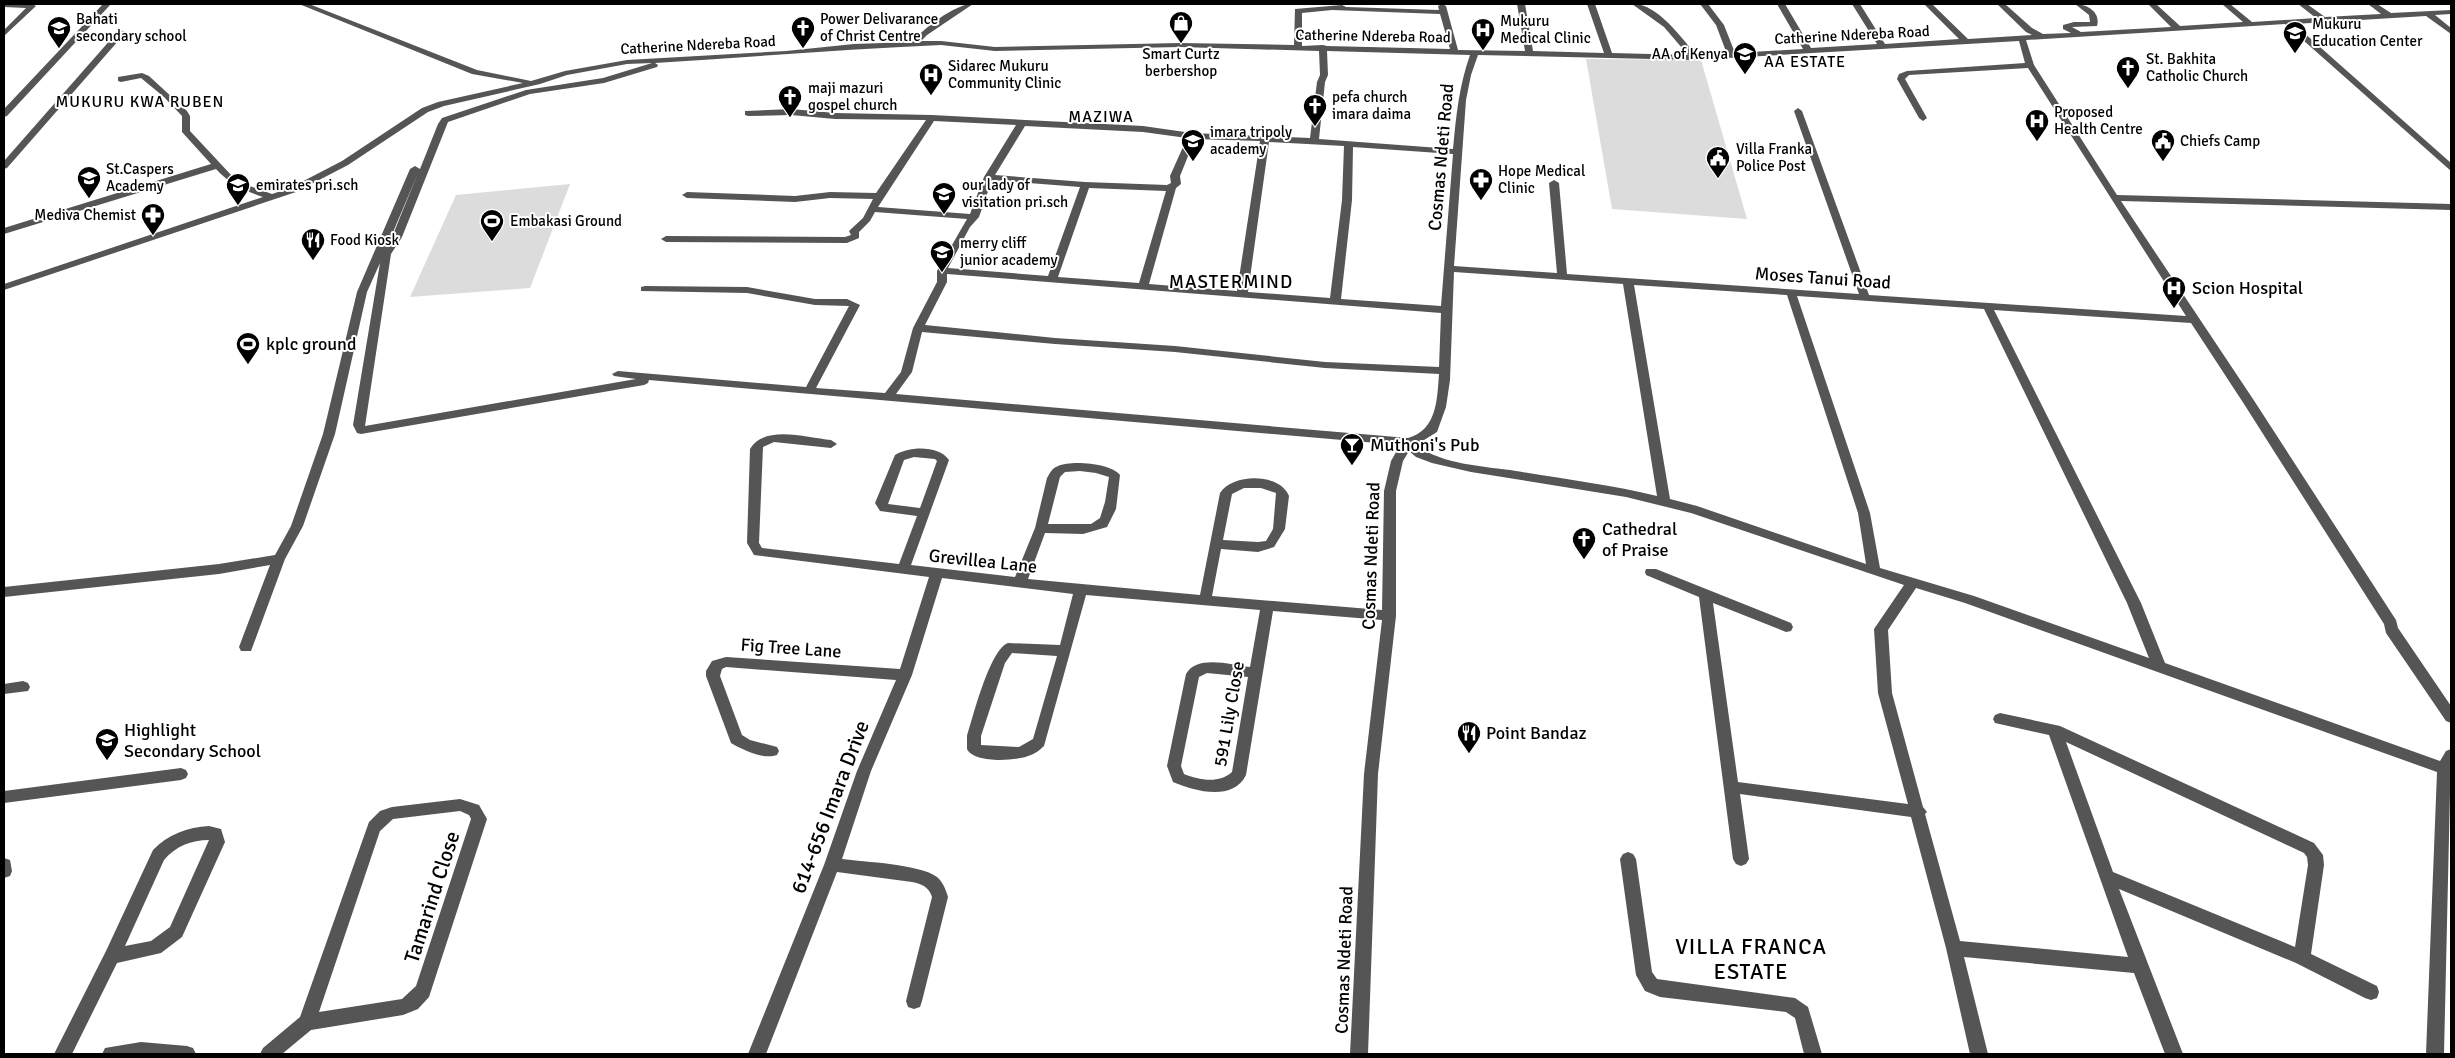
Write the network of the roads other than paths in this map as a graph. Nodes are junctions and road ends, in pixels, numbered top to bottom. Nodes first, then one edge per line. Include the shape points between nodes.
1 (107, 4) edge
2 (304, 4) edge
3 (969, 4) edge
4 (1344, 4) edge
5 (1522, 4) edge
6 (1591, 4) edge
7 (1636, 4) edge
8 (1704, 4) edge
9 (1781, 4) edge
10 (1856, 4) edge
11 (1928, 4) edge
12 (2001, 4) edge
13 (2079, 4) edge
14 (2152, 4) edge
15 (2226, 4) edge
16 (2302, 4) edge
17 (2372, 4) edge
18 (2439, 4) edge
19 (4, 5) edge
20 (1299, 7) edge
21 (1442, 8) edge
22 (1335, 10) junction
23 (2451, 12) edge
24 (2429, 14) junction
25 (2391, 17) junction
26 (2324, 20) junction
27 (2288, 23) junction
28 (2250, 24) junction
29 (2177, 28) junction
30 (122, 32) dead end
31 (2451, 32) edge
32 (4, 34) edge
33 (2081, 35) junction
34 (2022, 38) junction
35 (2045, 38) junction
36 (1966, 42) junction
37 (914, 44) junction
38 (1324, 47) junction
39 (1884, 47) junction
40 (1298, 48) junction
41 (1808, 51) junction
42 (1454, 52) junction
43 (1475, 52) junction
44 (1529, 54) junction
45 (1732, 56) junction
46 (1609, 57) junction
47 (675, 58) junction
48 (1694, 58) junction
49 (2030, 65) junction
50 (121, 79) dead end
51 (536, 82) junction
52 (444, 103) junction
53 (1798, 111) dead end
54 (748, 113) dead end
55 (4, 114) edge
56 (932, 118) junction
57 (1922, 118) dead end
58 (1022, 123) junction
59 (1192, 136) junction
60 (1265, 140) junction
61 (1314, 141) junction
62 (1349, 144) junction
63 (1458, 152) junction
64 (4, 166) edge
65 (216, 166) junction
66 (2451, 168) edge
67 (989, 177) junction
68 (1554, 183) dead end
69 (1085, 185) junction
70 (1172, 186) junction
71 (687, 196) dead end
72 (878, 196) junction
73 (271, 197) junction
74 (2115, 198) junction
75 (2451, 207) edge
76 (873, 209) junction
77 (974, 217) junction
78 (4, 231) edge
79 (666, 239) dead end
80 (1450, 269) junction
81 (942, 271) junction
82 (1562, 277) junction
83 (1052, 279) junction
84 (1628, 281) junction
85 (1144, 285) junction
86 (4, 287) edge
87 (645, 289) dead end
88 (1791, 292) junction
89 (1242, 295) junction
90 (1865, 297) junction
91 (1335, 302) junction
92 (1987, 306) junction
93 (1446, 310) junction
94 (2193, 320) junction
95 (918, 328) junction
96 (1444, 372) junction
97 (618, 374) dead end
98 (661, 378) junction
99 (809, 391) junction
100 (888, 398) junction
101 (1408, 442) junction
102 (831, 444) dead end
103 (1664, 502) junction
104 (924, 513) junction
105 (1041, 528) junction
106 (1217, 544) junction
107 (280, 559) junction
108 (903, 570) junction
109 (1874, 571) junction
110 (1650, 572) dead end
111 (937, 573) junction
112 (1020, 582) junction
113 (1911, 583) junction
114 (1081, 590) junction
115 (4, 592) edge
116 (1705, 594) junction
117 (1205, 601) junction
118 (1267, 607) junction
119 (1389, 616) junction
120 (1786, 627) dead end
121 (246, 647) dead end
122 (1065, 651) junction
123 (2160, 667) junction
124 (1256, 673) junction
125 (904, 676) junction
126 (23, 687) dead end
127 (4, 689) edge
128 (2451, 717) edge
129 (2000, 719) dead end
130 (2055, 730) junction
131 (772, 751) dead end
132 (2447, 762) edge
133 (182, 774) dead end
134 (1731, 786) junction
135 (4, 796) edge
136 (1918, 812) junction
137 (1628, 859) dead end
138 (1741, 859) dead end
139 (4, 865) edge
140 (832, 865) junction
141 (4, 870) edge
142 (2106, 876) junction
143 (1954, 948) junction
144 (112, 956) junction
145 (2302, 958) junction
146 (2139, 966) junction
147 (2371, 992) dead end
148 (914, 1001) dead end
149 (307, 1022) junction
150 (63, 1054) edge
151 (111, 1054) edge
152 (187, 1054) edge
153 (269, 1054) edge
154 (758, 1054) edge
155 (1359, 1054) edge
156 (1813, 1054) edge
157 (1978, 1054) edge
158 (2174, 1054) edge
159 (2435, 1054) edge

1 - 55 street
2 - 51 street via 475,72
3 - 37 street via 924,33
4 - 22 street
5 - 44 street
6 - 46 street
7 - 48 street via 1666,25
8 - 45 street via 1720,25
9 - 41 street
10 - 39 street
11 - 36 street
12 - 35 street via 2028,30
13 - 33 street via 2090,11 2095,20 2091,25 2066,27
14 - 29 street
15 - 28 street
16 - 26 street
17 - 25 street
18 - 23 street
19 - 32 street via 32,6
20 - 22 street
20 - 40 street
21 - 22 street
21 - 42 street
23 - 24 street, Catherine Ndereba Road
24 - 25 street, Catherine Ndereba Road
24 - 31 street
25 - 26 street, Catherine Ndereba Road
26 - 27 street, Catherine Ndereba Road
27 - 28 street, Catherine Ndereba Road
27 - 66 street
28 - 29 street, Catherine Ndereba Road
29 - 33 street, Catherine Ndereba Road
30 - 64 street
33 - 35 street, Catherine Ndereba Road
34 - 35 street, Catherine Ndereba Road
34 - 36 street, Catherine Ndereba Road
34 - 49 street
36 - 39 street, Catherine Ndereba Road
37 - 40 street, Catherine Ndereba Road via 995,49 1085,49 1138,45
37 - 47 street, Catherine Ndereba Road
38 - 40 street, Catherine Ndereba Road
38 - 42 street, Catherine Ndereba Road
38 - 61 street via 1324,75
39 - 41 street, Catherine Ndereba Road
41 - 45 street, Catherine Ndereba Road
42 - 43 street, Catherine Ndereba Road
43 - 44 street, Catherine Ndereba Road
43 - 63 street, Cosmas Ndeti Road via 1462,100
44 - 46 street, Catherine Ndereba Road
45 - 48 street, Catherine Ndereba Road
46 - 48 street, Catherine Ndereba Road
47 - 51 street, Catherine Ndereba Road via 592,67
47 - 98 street via 604,80 529,92 460,114 442,124 397,237 386,254 359,425 361,430 370,430
49 - 57 street via 1907,73 1901,80
49 - 74 street
50 - 65 street via 142,74 165,92 186,115 186,132
51 - 52 street, Catherine Ndereba Road
52 - 73 street, Catherine Ndereba Road via 425,110 345,163 293,190
52 - 107 street via 362,292 329,434 297,526
53 - 90 street
54 - 56 street
56 - 58 street
56 - 72 street
58 - 59 street via 1143,129
58 - 67 street
59 - 60 street
59 - 70 street via 1174,176 1176,184
60 - 61 street
60 - 89 street
61 - 62 street
62 - 63 street
62 - 91 street via 1347,200
63 - 80 street, Cosmas Ndeti Road
65 - 73 street via 241,186
65 - 78 street
67 - 69 street
67 - 77 street
68 - 82 street
69 - 70 street via 1159,189
69 - 83 street
70 - 85 street
71 - 72 street via 795,199 830,195
72 - 76 street
73 - 86 street, Catherine Ndereba Road
74 - 75 street
74 - 94 street
76 - 77 street
76 - 79 street via 854,230 856,236 847,240
77 - 81 street
80 - 82 street, Moses Tanui Road
80 - 93 street, Cosmas Ndeti Road
81 - 83 street
81 - 95 street via 942,282
82 - 84 street, Moses Tanui Road
83 - 85 street
84 - 88 street, Moses Tanui Road
84 - 103 street
85 - 89 street
87 - 99 street via 755,291 815,302 855,305
88 - 90 street, Moses Tanui Road
88 - 109 street via 1864,513
89 - 91 street
90 - 92 street, Moses Tanui Road
91 - 93 street
92 - 94 street, Moses Tanui Road
92 - 123 street via 2134,603
93 - 96 street, Cosmas Ndeti Road
94 - 128 street via 2270,434 2391,624 2391,630
95 - 96 street via 1325,365
95 - 100 street via 906,372
96 - 101 street, Cosmas Ndeti Road via 1437,422 1422,438
97 - 98 street
98 - 99 street
99 - 100 street
100 - 101 street
101 - 103 street via 1420,454 1436,460
101 - 119 street, Cosmas Ndeti Road via 1397,461 1390,491
102 - 108 street, Grevillea Lane via 773,438 759,444 754,548 764,554
103 - 109 street
104 - 104 street via 942,456 904,454 881,505 888,509
104 - 108 street
105 - 105 street via 1090,529 1102,524 1107,516 1116,479 1114,475 1102,469 1064,468 1057,472
105 - 112 street
106 - 106 street via 1258,547 1270,544 1279,529 1281,490 1265,484 1238,484 1229,488
106 - 117 street
107 - 115 street via 219,570
107 - 121 street
108 - 111 street, Grevillea Lane
109 - 113 street
110 - 116 street
111 - 112 street, Grevillea Lane
111 - 125 street, 614-656 Imara Drive
112 - 114 street, Grevillea Lane
113 - 123 street via 1968,599
113 - 136 street via 1881,629 1885,693
114 - 117 street, Grevillea Lane
114 - 122 street
116 - 120 street
116 - 134 street
117 - 118 street, Grevillea Lane
118 - 119 street, Grevillea Lane
118 - 124 street, 591 Lily Close
119 - 155 street, Cosmas Ndeti Road via 1371,774
122 - 122 street via 1016,646 1005,651 974,736 974,748 985,752 1023,753 1034,748 1039,742
123 - 132 street
124 - 124 street, 591 Lily Close via 1239,775 1232,783 1222,786 1178,778 1174,766 1193,674 1205,667
125 - 131 street, Fig Tree Lane via 722,663 714,668 713,676 736,738 746,745
125 - 140 street, 614-656 Imara Drive via 864,771
126 - 127 street
129 - 130 street
130 - 142 street
130 - 145 street via 2309,848 2316,865
132 - 159 street
133 - 135 street
134 - 136 street
134 - 138 street
136 - 143 street
137 - 156 street via 1644,974 1651,985 1660,989 1789,1004 1802,1013
139 - 141 street
140 - 148 street via 912,875 925,878 938,888 940,897
140 - 154 street, 614-656 Imara Drive
142 - 145 street
142 - 146 street
143 - 146 street
143 - 157 street
144 - 144 street via 155,948 176,932 217,842 216,834 183,838 163,849
144 - 150 street
145 - 147 street
146 - 158 street
149 - 149 street, Tamarind Close via 370,835 380,820 392,813 460,805 474,810 479,819 427,983 417,998 403,1007 390,1010
149 - 153 street
151 - 152 street via 141,1050

